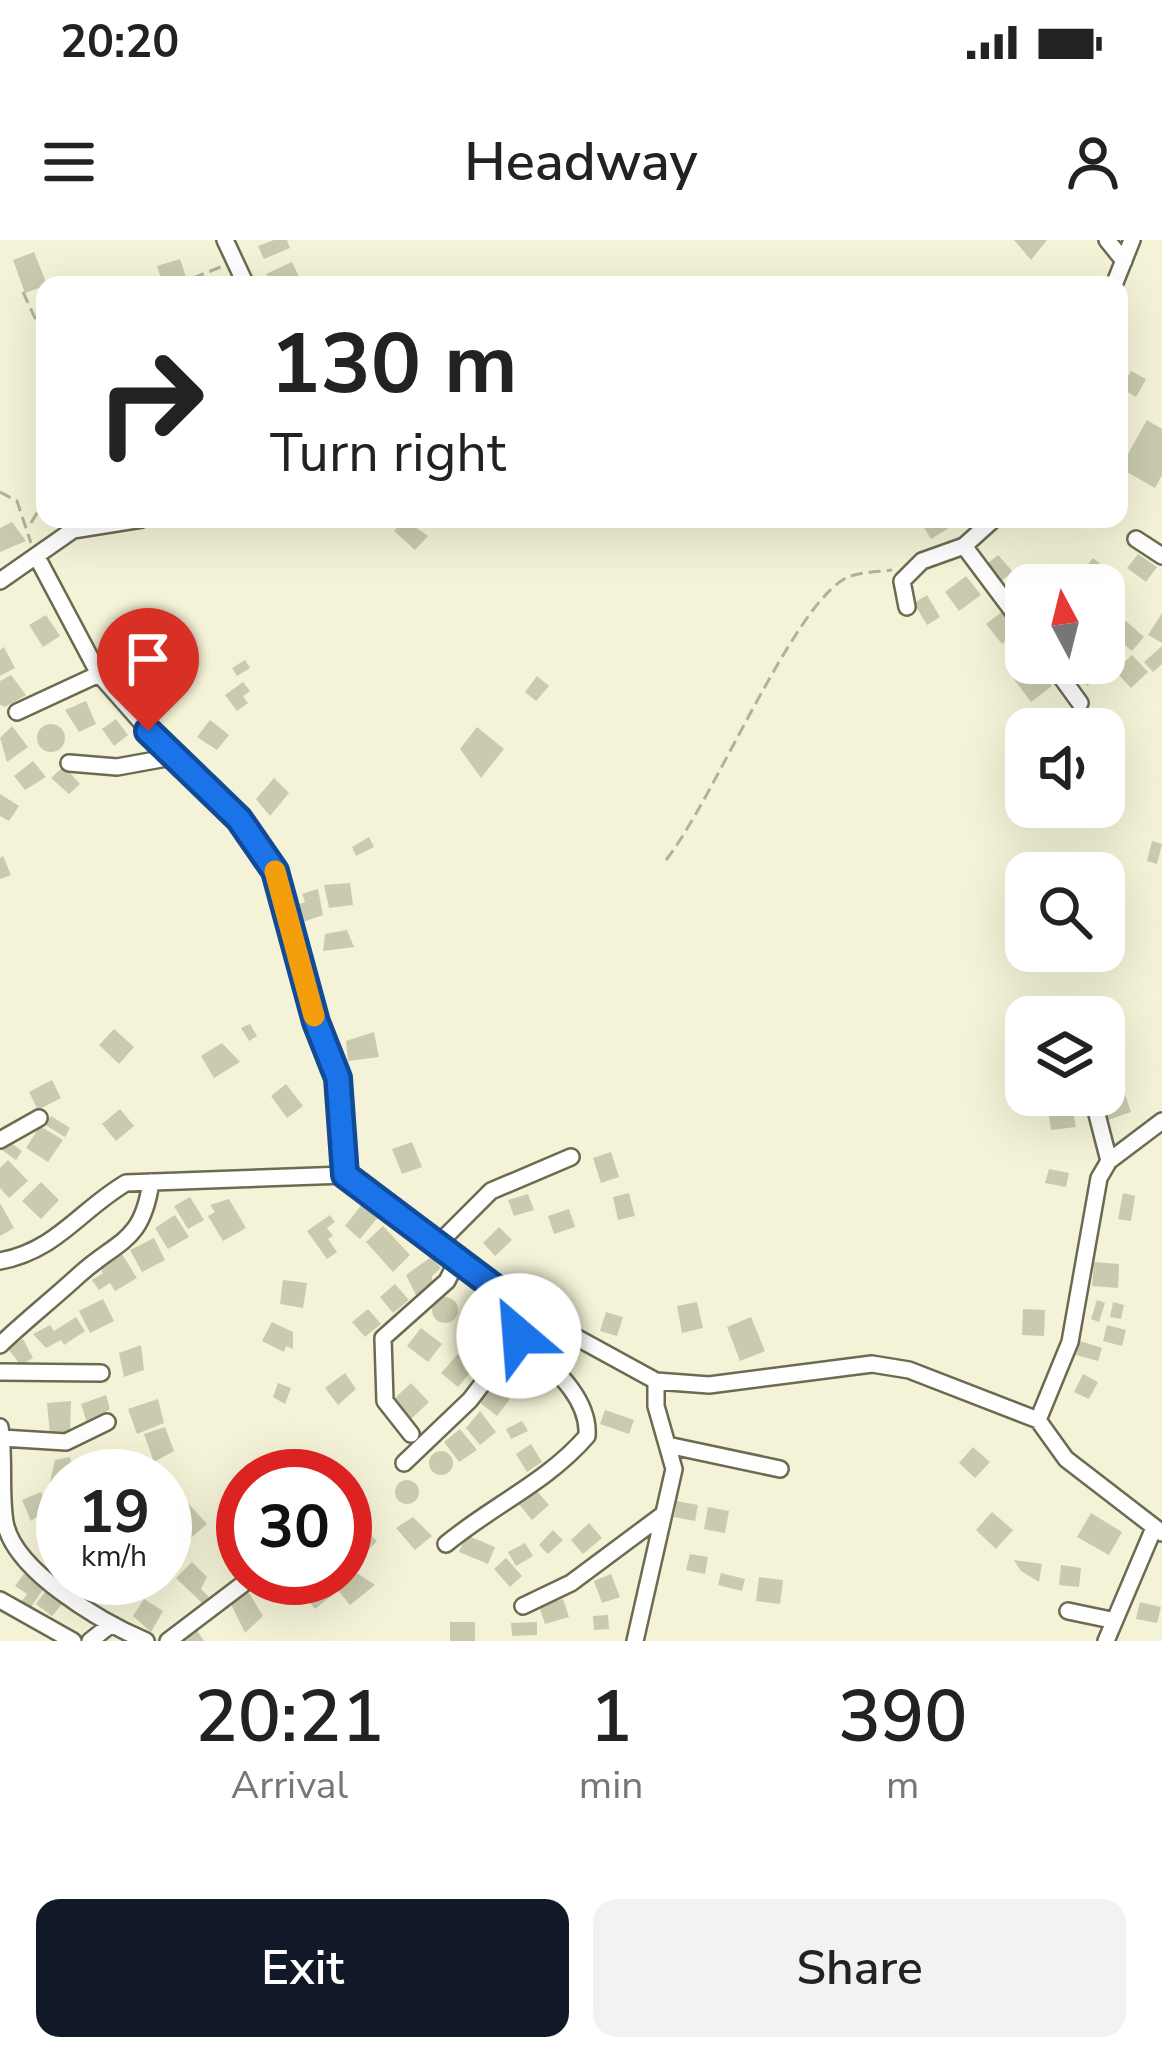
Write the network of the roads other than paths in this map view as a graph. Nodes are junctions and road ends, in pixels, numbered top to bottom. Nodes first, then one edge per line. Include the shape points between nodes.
1 (225, 240) edge
2 (1107, 240) edge
3 (1132, 240) edge
4 (1124, 261) junction
5 (242, 276) edge
6 (1118, 276) edge
7 (86, 528) edge
8 (984, 528) edge
9 (1136, 538) dead end
10 (964, 546) junction
11 (1162, 556) edge
12 (36, 561) junction
13 (0, 580) edge
14 (1005, 601) edge
15 (908, 607) dead end
16 (99, 674) junction
17 (1066, 684) edge
18 (1080, 703) dead end
19 (17, 712) dead end
20 (172, 758) junction
21 (69, 763) dead end
22 (1097, 1116) edge
23 (39, 1118) dead end
24 (1162, 1121) edge
25 (0, 1140) edge
26 (571, 1157) dead end
27 (1108, 1161) junction
28 (345, 1175) junction
29 (151, 1182) junction
30 (439, 1243) junction
31 (458, 1259) junction
32 (0, 1261) edge
33 (519, 1306) junction
34 (519, 1336) junction
35 (0, 1346) edge
36 (0, 1372) edge
37 (101, 1373) dead end
38 (656, 1382) junction
39 (1038, 1420) junction
40 (107, 1422) dead end
41 (0, 1427) edge
42 (410, 1434) dead end
43 (2, 1438) edge
44 (671, 1447) junction
45 (404, 1463) dead end
46 (780, 1469) dead end
47 (661, 1516) junction
48 (1158, 1531) edge
49 (446, 1544) dead end
50 (0, 1600) edge
51 (216, 1604) edge
52 (523, 1606) dead end
53 (1068, 1611) dead end
54 (1111, 1620) junction
55 (109, 1626) junction
56 (73, 1641) edge
57 (90, 1641) edge
58 (146, 1641) edge
59 (168, 1641) edge
60 (635, 1641) edge
61 (1106, 1641) edge

1 - 5 street
2 - 4 street
3 - 4 street
4 - 6 street
7 - 12 street
8 - 10 street
9 - 11 street
10 - 14 street
10 - 15 street via 922,561 902,581
12 - 13 street
12 - 16 street
16 - 19 street
16 - 20 street
17 - 18 street
20 - 21 street via 117,767
20 - 28 street via 239,819 275,871 338,1078
22 - 27 street
23 - 25 street
24 - 27 street
26 - 30 street via 491,1191
27 - 39 street via 1091,1202 1070,1342
28 - 29 street
28 - 30 street
29 - 32 street via 126,1183 53,1244
29 - 35 street via 141,1222 124,1245
30 - 31 street
31 - 33 street
31 - 42 street via 447,1281 381,1342 385,1401
33 - 34 street
33 - 38 street
34 - 45 street via 470,1400
34 - 49 street via 578,1400 587,1436 542,1481
36 - 37 street
38 - 39 street via 709,1385 891,1366
38 - 44 street
39 - 48 street via 1066,1460
40 - 43 street via 66,1442
41 - 43 street
43 - 55 street via 5,1521 15,1547
44 - 46 street
44 - 47 street via 674,1469
47 - 52 street via 571,1582
47 - 60 street
48 - 54 street
50 - 56 street
51 - 59 street
53 - 54 street
54 - 61 street
55 - 57 street
55 - 58 street

